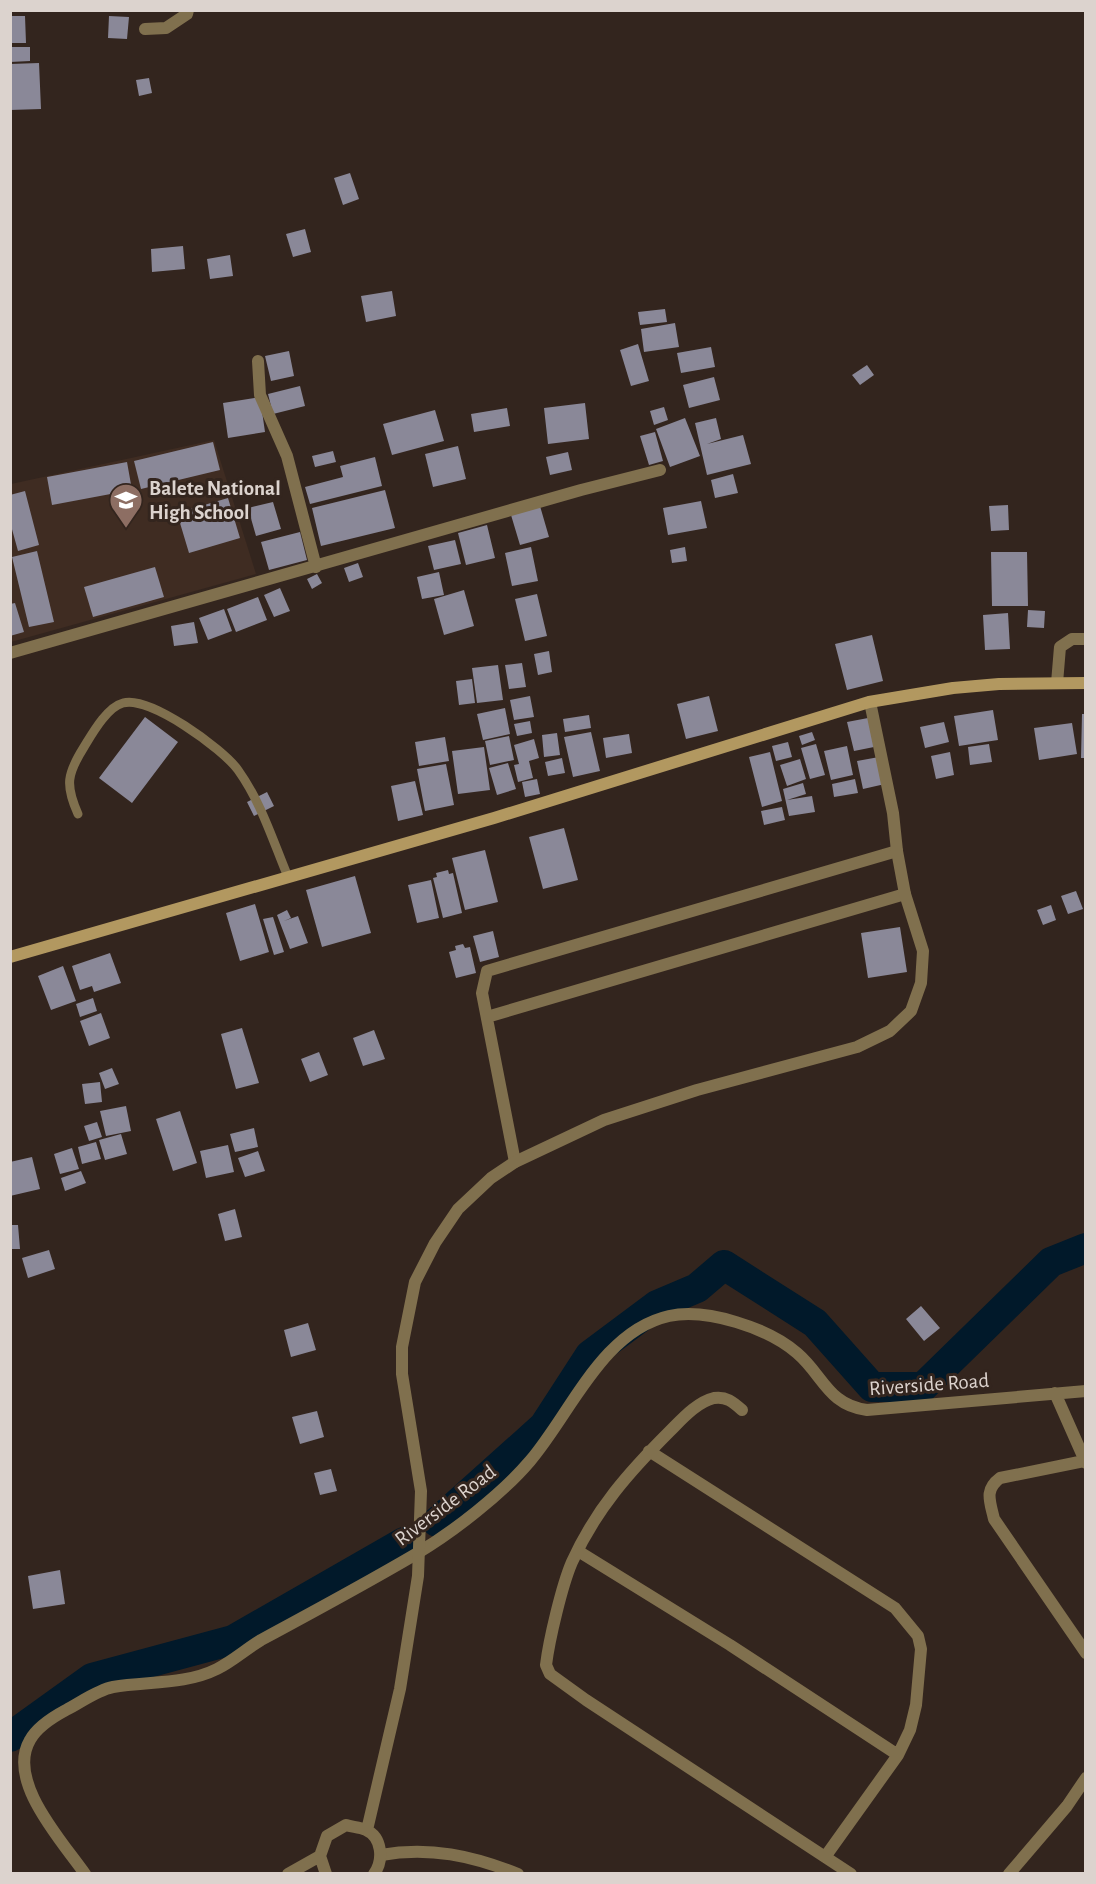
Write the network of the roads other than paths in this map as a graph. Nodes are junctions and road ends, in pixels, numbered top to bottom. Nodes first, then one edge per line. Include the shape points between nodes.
1 (188, 10) edge
2 (145, 29) dead end
3 (258, 361) dead end
4 (660, 470) dead end
5 (316, 567) junction
6 (1086, 639) edge
7 (10, 653) edge
8 (1057, 683) junction
9 (1086, 684) edge
10 (870, 702) junction
11 (78, 814) dead end
12 (897, 850) junction
13 (288, 877) junction
14 (905, 894) junction
15 (10, 957) edge
16 (487, 1017) junction
17 (515, 1162) junction
18 (1086, 1390) edge
19 (1055, 1393) junction
20 (742, 1410) dead end
21 (649, 1451) junction
22 (1085, 1462) edge
23 (578, 1551) junction
24 (419, 1552) junction
25 (1086, 1653) edge
26 (897, 1755) junction
27 (1086, 1778) edge
28 (367, 1830) junction
29 (381, 1855) junction
30 (320, 1856) junction
31 (825, 1857) junction
32 (85, 1874) edge
33 (288, 1874) edge
34 (326, 1874) edge
35 (374, 1874) edge
36 (518, 1874) edge
37 (851, 1874) edge
38 (1009, 1874) edge

1 - 2 street via 166,28
3 - 5 street via 260,395 287,456
4 - 5 street
5 - 7 street
6 - 8 street via 1072,639 1060,647
8 - 9 main road
8 - 10 main road via 953,688
10 - 12 street
10 - 13 main road
11 - 13 lane via 68,792 73,764 110,711 120,703 139,704 183,723 237,768 256,799
12 - 14 street
12 - 16 street via 487,971 482,993
13 - 15 main road
14 - 16 street
14 - 17 street via 923,951 923,967 918,997 911,1011 890,1031 857,1047 697,1090 604,1120
16 - 17 street
17 - 24 street via 458,1209 427,1257 409,1302 402,1374 421,1491
18 - 19 street, Riverside Road
19 - 22 street
19 - 24 street, Riverside Road via 867,1410 851,1407 829,1390 796,1353 756,1329 698,1314 672,1316 647,1323 625,1338 578,1392 529,1463 500,1493
20 - 21 street via 721,1398 704,1401
21 - 23 street via 619,1483
21 - 26 street via 895,1608 908,1621 918,1636 921,1662 910,1730
22 - 25 street via 1000,1478 988,1493 994,1519
23 - 26 street
23 - 31 street via 548,1654 546,1665 550,1674
24 - 28 street via 399,1689
24 - 32 street, Riverside Road via 216,1670 175,1681 109,1687 53,1717 31,1736 24,1751 27,1787
26 - 31 street
27 - 38 street
28 - 29 street via 377,1841
28 - 30 street via 346,1826 327,1836
29 - 35 street
29 - 36 street via 410,1850 442,1852 471,1857
30 - 33 street
30 - 34 street
31 - 37 street

